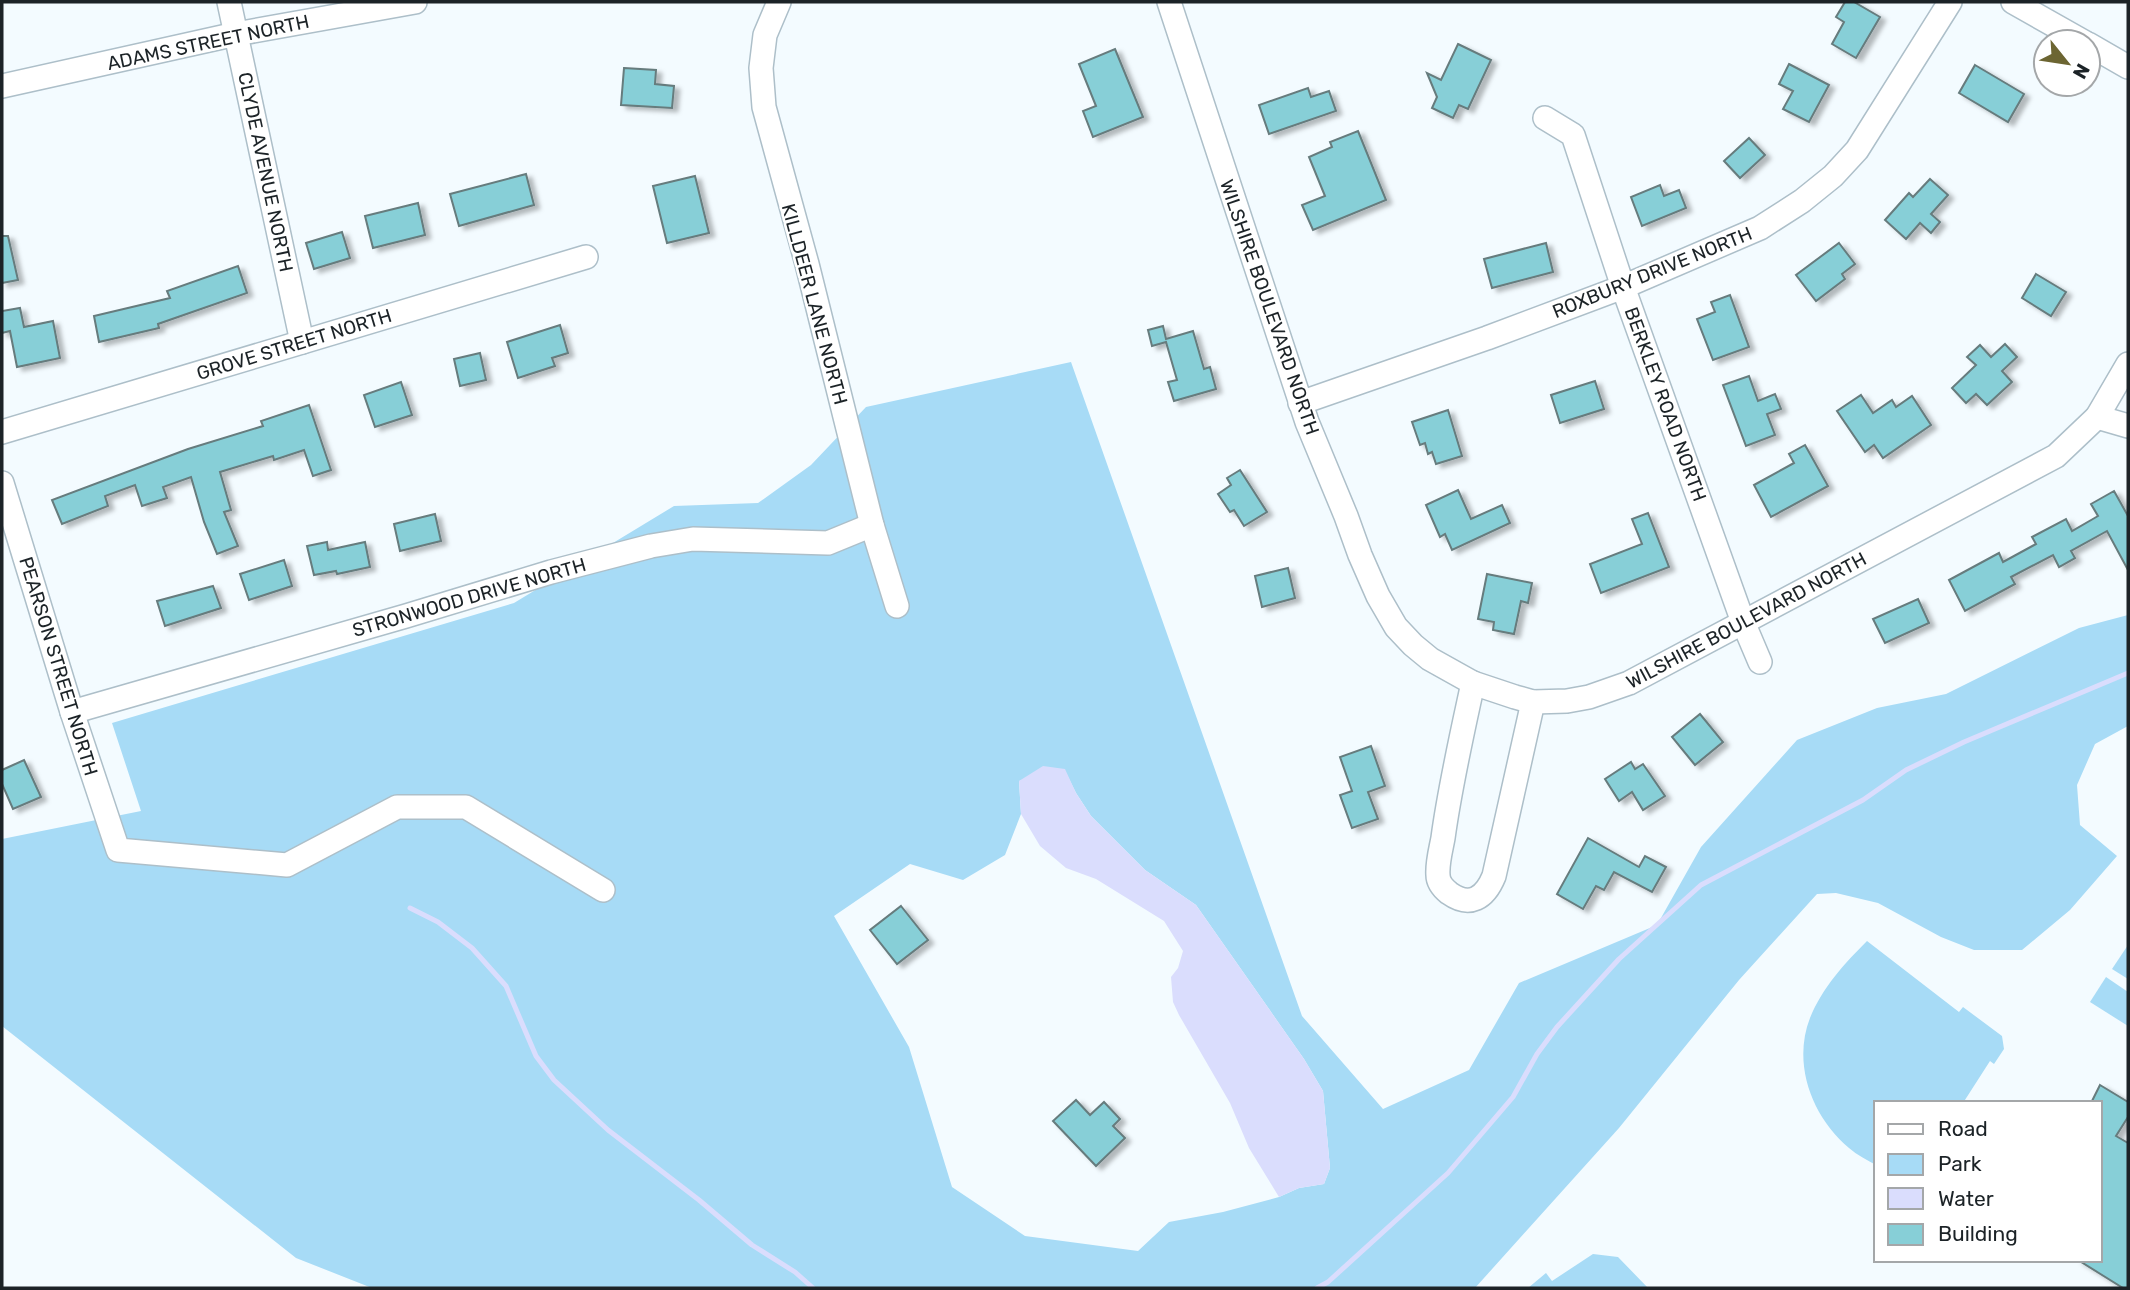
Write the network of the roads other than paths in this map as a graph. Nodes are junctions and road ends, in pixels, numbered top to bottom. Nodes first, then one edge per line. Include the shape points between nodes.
1 (229, 2) edge
2 (415, 2) edge
3 (779, 2) edge
4 (1169, 2) edge
5 (1950, 2) edge
6 (2013, 2) edge
7 (2059, 28) edge
8 (236, 34) junction
9 (2102, 52) edge
10 (2128, 67) edge
11 (2, 86) edge
12 (1545, 118) dead end
13 (586, 257) dead end
14 (1623, 287) junction
15 (302, 342) junction
16 (2128, 364) edge
17 (1300, 403) junction
18 (2097, 418) junction
19 (2128, 426) edge
20 (2, 432) edge
21 (2, 482) edge
22 (872, 526) junction
23 (897, 606) dead end
24 (1743, 622) junction
25 (1760, 662) dead end
26 (1473, 683) junction
27 (1533, 702) junction
28 (72, 712) junction
29 (603, 890) dead end

1 - 8 street, CLYDE AVENUE NORTH
2 - 8 street, ADAMS STREET NORTH
3 - 22 street, KILLDEER LANE NORTH via 765,35 761,68 764,107
4 - 17 street, WILSHIRE BOULEVARD NORTH
5 - 14 street, ROXBURY DRIVE NORTH via 1857,150 1833,176 1760,228
6 - 7 street
8 - 11 street, ADAMS STREET NORTH
8 - 15 street, CLYDE AVENUE NORTH
9 - 10 street
12 - 14 street, BERKLEY ROAD NORTH via 1573,135
13 - 15 street, GROVE STREET NORTH
14 - 17 street, ROXBURY DRIVE NORTH
14 - 24 street, BERKLEY ROAD NORTH
15 - 20 street, GROVE STREET NORTH
16 - 18 street, WILSHIRE BOULEVARD NORTH
17 - 26 street, WILSHIRE BOULEVARD NORTH via 1360,555 1396,626 1430,659
18 - 19 street
18 - 24 street, WILSHIRE BOULEVARD NORTH via 2056,456
21 - 28 street, PEARSON STREET NORTH
22 - 23 street, KILLDEER LANE NORTH
22 - 28 street, STRONWOOD DRIVE NORTH via 828,543 693,539 651,546
24 - 25 street, BERKLEY ROAD NORTH
24 - 27 street, WILSHIRE BOULEVARD NORTH via 1629,683 1589,697
26 - 27 street, WILSHIRE BOULEVARD NORTH
26 - 27 street via 1438,874 1445,889 1457,898 1477,900 1494,876
28 - 29 street, PEARSON STREET NORTH via 118,849 287,865 397,807 466,807

